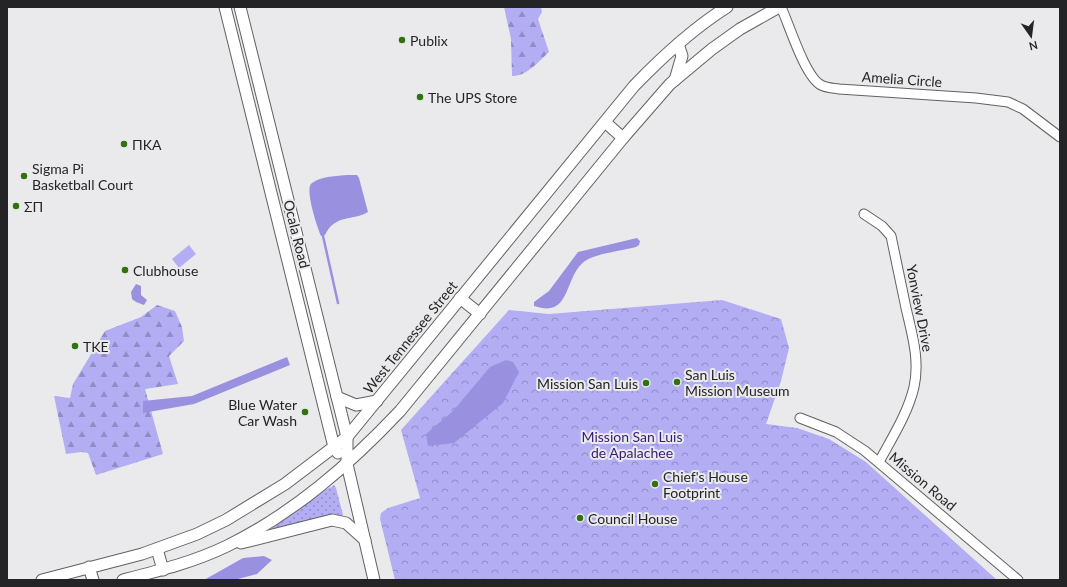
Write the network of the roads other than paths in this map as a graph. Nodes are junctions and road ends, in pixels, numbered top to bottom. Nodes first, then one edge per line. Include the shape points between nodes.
1 (225, 7) edge
2 (240, 7) edge
3 (728, 7) edge
4 (780, 7) edge
5 (678, 44) junction
6 (675, 80) junction
7 (605, 122) junction
8 (1060, 137) edge
9 (623, 138) junction
10 (864, 214) dead end
11 (460, 298) junction
12 (480, 314) junction
13 (322, 338) junction
14 (307, 340) junction
15 (337, 397) junction
16 (377, 401) junction
17 (800, 418) dead end
18 (347, 437) junction
19 (334, 447) junction
20 (879, 462) junction
21 (347, 464) junction
22 (365, 540) junction
23 (227, 546) junction
24 (157, 549) junction
25 (89, 568) junction
26 (163, 570) junction
27 (374, 576) edge
28 (42, 580) edge
29 (93, 580) edge
30 (123, 580) edge
31 (1018, 580) edge

1 - 14 main road, Ocala Road
2 - 13 main road, Ocala Road
3 - 5 main road, West Tennessee Street
4 - 6 main road via 740,29
4 - 8 street, Amelia Circle via 811,76 820,85 839,89 1008,102 1023,109
5 - 6 main road via 682,56
5 - 7 main road, West Tennessee Street via 657,61
6 - 9 main road
7 - 9 main road
7 - 11 main road, West Tennessee Street
9 - 12 main road
10 - 20 street, Yonview Drive via 882,226 891,236 917,367 914,388 897,430
11 - 12 main road
11 - 16 main road, West Tennessee Street
12 - 21 main road via 400,411
13 - 14 street
13 - 15 main road, Ocala Road
14 - 19 main road, Ocala Road
15 - 16 main road via 356,405
15 - 18 main road, Ocala Road
16 - 18 main road, West Tennessee Street
17 - 20 street, Mission Road via 836,432
18 - 19 main road, West Tennessee Street
18 - 21 main road, Ocala Road
19 - 21 main road, Ocala Road
19 - 24 main road, West Tennessee Street via 303,472 258,502 197,534
20 - 31 street, Mission Road
21 - 22 main road, Ocala Road
21 - 23 main road via 290,509
22 - 23 main road via 346,523 332,520
22 - 27 main road, Ocala Road
23 - 26 main road
24 - 25 main road, West Tennessee Street
24 - 26 main road
25 - 28 main road, West Tennessee Street
25 - 29 main road
26 - 30 main road

